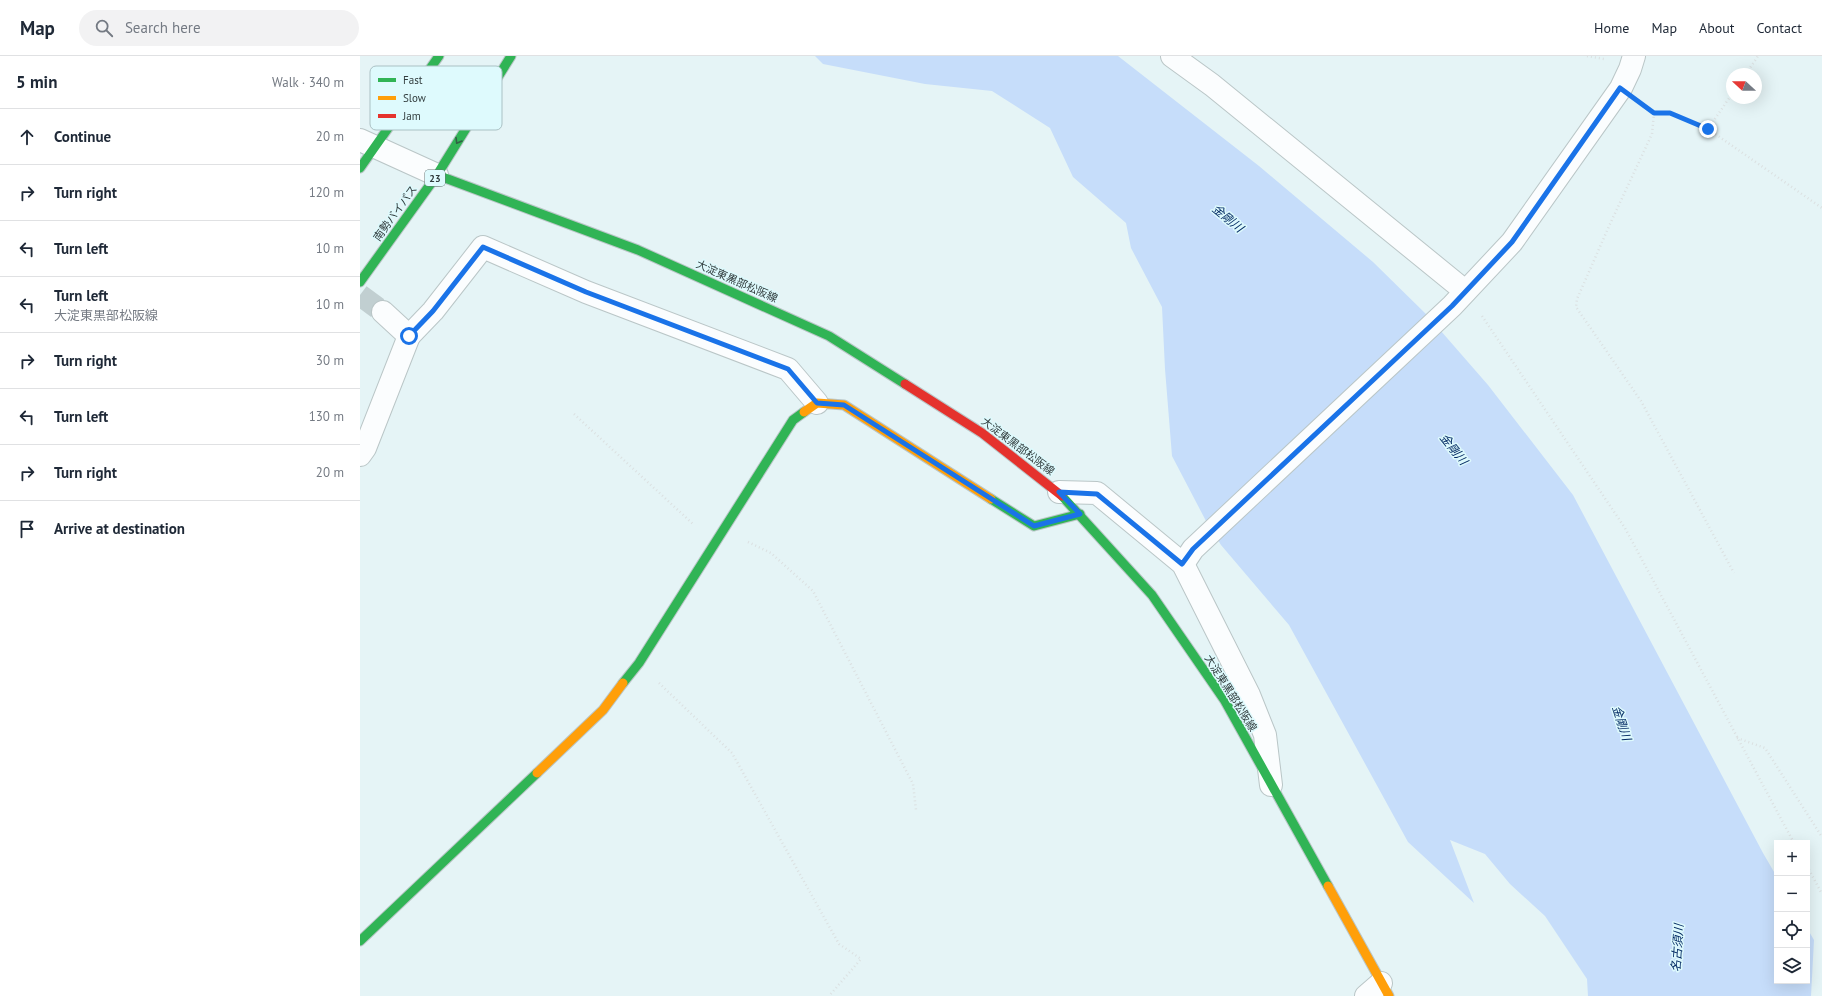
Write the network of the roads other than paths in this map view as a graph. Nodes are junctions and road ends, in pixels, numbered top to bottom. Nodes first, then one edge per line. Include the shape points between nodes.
1 (439, 56) edge
2 (511, 56) edge
3 (1172, 56) edge
4 (1634, 56) edge
5 (433, 66) edge
6 (502, 70) edge
7 (378, 130) edge
8 (464, 130) edge
9 (367, 143) edge
10 (360, 168) edge
11 (437, 175) junction
12 (360, 282) edge
13 (1458, 298) junction
14 (383, 312) tunnel mouth
15 (409, 336) junction
16 (817, 403) junction
17 (360, 455) edge
18 (1059, 492) junction
19 (1080, 514) junction
20 (1188, 556) junction
21 (1271, 785) junction
22 (360, 941) edge
23 (1379, 992) edge

1 - 5 main road
2 -> 6 main road, 南勢バイパス / 23
3 - 13 street via 1212,85
4 - 13 street via 1620,88 1512,242
7 - 9 main road
8 -> 11 main road, 南勢バイパス / 23
9 - 10 main road
9 - 11 street
11 - 12 main road, 南勢バイパス / 23
11 - 18 main road, 大淀東黒部松阪線 via 638,250 828,336 982,433
13 - 20 street
14 - 15 street
15 - 16 street via 433,311 483,247 586,292 788,369
15 - 17 street
16 - 19 main road via 844,405 1034,526
16 - 22 main road via 793,420 639,663 603,710
18 - 19 main road, 大淀東黒部松阪線
18 - 20 street via 1097,494
19 - 21 main road, 大淀東黒部松阪線 via 1152,595 1225,701
20 - 21 street via 1265,735
21 - 23 main road, 大淀東黒部松阪線

